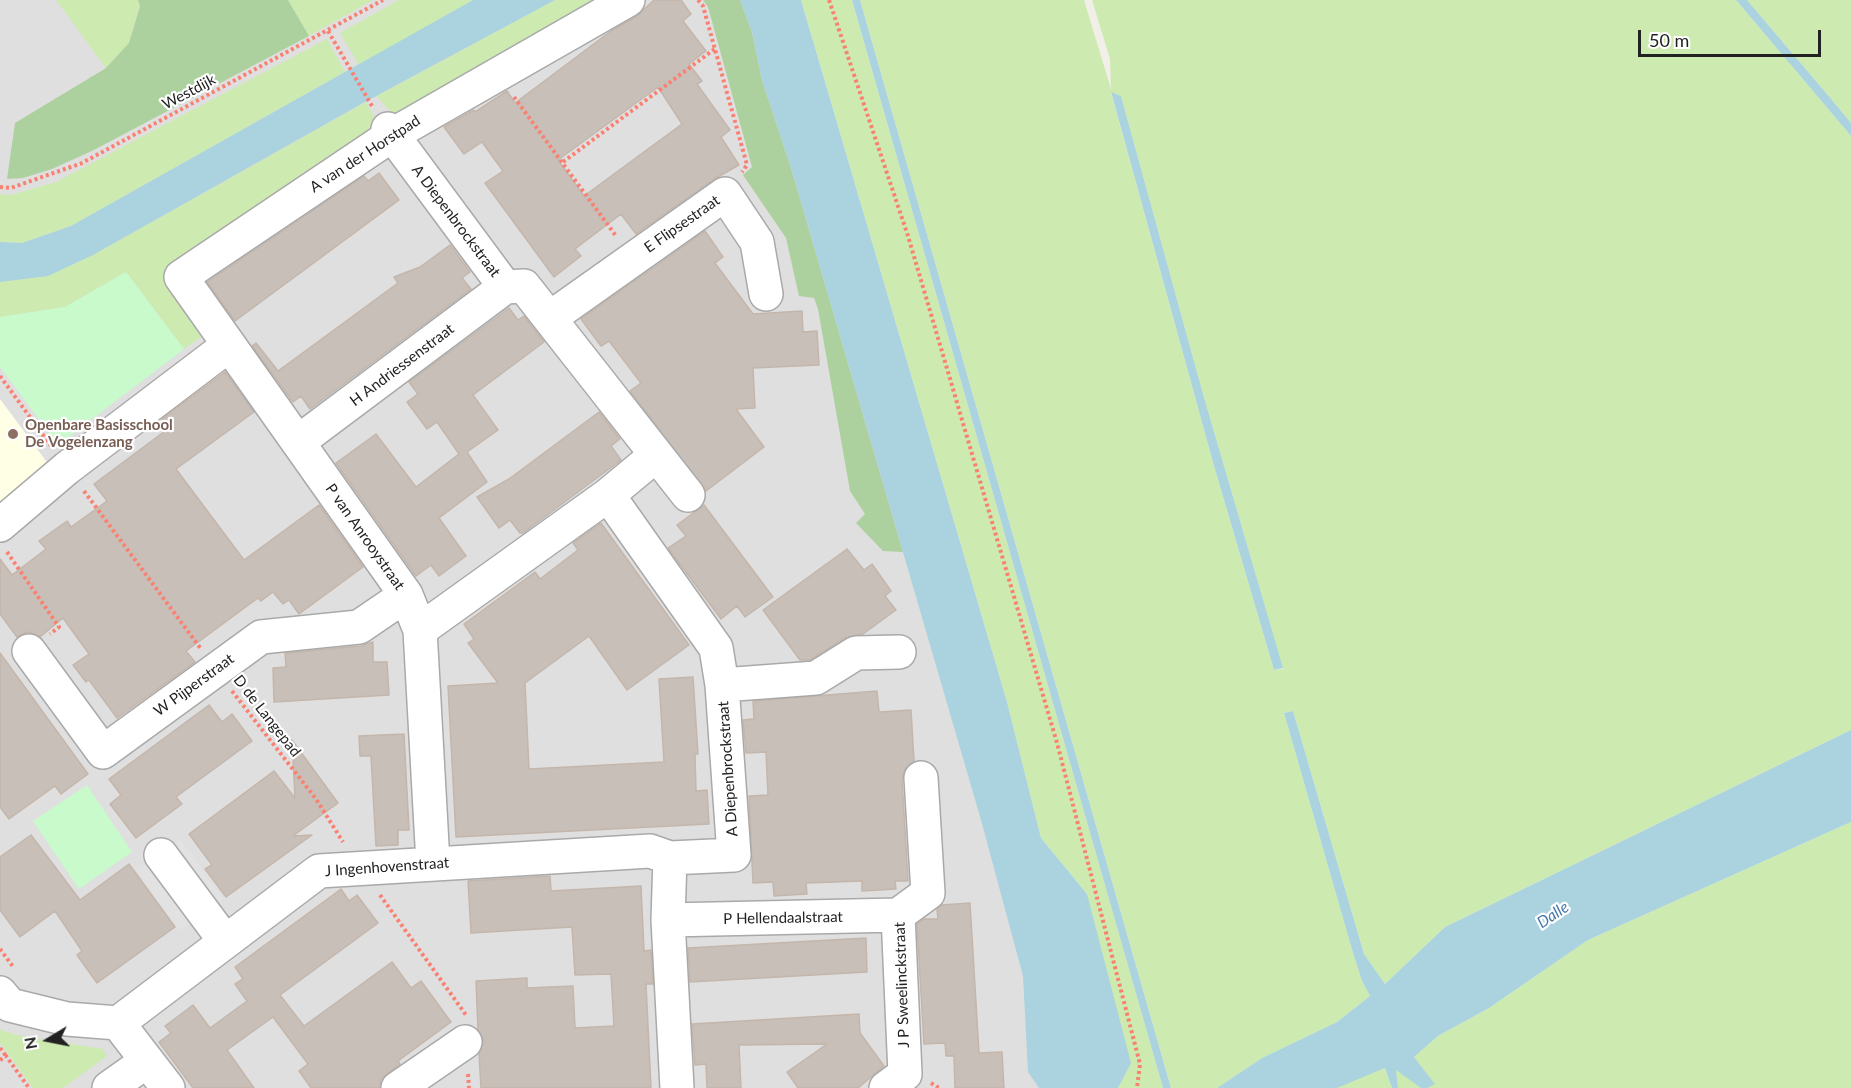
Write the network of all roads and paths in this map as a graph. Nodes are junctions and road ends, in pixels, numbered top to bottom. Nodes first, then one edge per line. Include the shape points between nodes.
1 (383, 0) edge
2 (628, 0) edge
3 (698, 0) edge
4 (829, 0) edge
5 (328, 31) junction
6 (716, 48) junction
7 (498, 74) junction
8 (384, 124) junction
9 (563, 162) junction
10 (0, 187) edge
11 (725, 194) junction
12 (633, 258) junction
13 (506, 287) junction
14 (766, 294) dead end
15 (550, 318) junction
16 (230, 345) junction
17 (0, 376) edge
18 (298, 442) junction
19 (655, 456) junction
20 (67, 468) junction
21 (608, 495) junction
22 (688, 495) dead end
23 (3, 538) edge
24 (406, 595) junction
25 (420, 630) junction
26 (28, 651) joint
27 (899, 651) dead end
28 (215, 669) junction
29 (722, 685) junction
30 (921, 778) dead end
31 (161, 855) dead end
32 (670, 858) junction
33 (434, 863) junction
34 (360, 867) junction
35 (898, 915) junction
36 (668, 920) junction
37 (225, 941) junction
38 (0, 993) edge
39 (118, 1023) junction
40 (465, 1042) junction
41 (0, 1048) edge
42 (6, 1056) junction
43 (0, 1060) edge
44 (147, 1061) junction
45 (29, 1088) edge
46 (109, 1088) edge
47 (168, 1088) edge
48 (398, 1088) edge
49 (468, 1088) edge
50 (676, 1088) edge
51 (886, 1088) edge
52 (1137, 1088) edge

1 - 5 path, Westdijk
2 - 7 street, A van der Horstpad
3 - 6 path
4 - 52 path via 908,237 1057,743 1140,1064
5 - 8 path
5 - 10 path, Westdijk via 82,164 11,188
6 - 9 path
6 - 11 path via 747,165
7 - 8 street, A van der Horstpad
7 - 9 path
8 - 13 street, A Diepenbrockstraat
8 - 16 street, A van der Horstpad via 181,277
9 - 12 path
11 - 12 street, E Flipsestraat
11 - 14 street, E Flipsestraat via 757,242
12 - 15 street, E Flipsestraat
13 - 15 street, A Diepenbrockstraat via 524,286
13 - 18 street, H Andriessenstraat
15 - 19 street, A Diepenbrockstraat
16 - 18 street, P van Anrooystraat
16 - 20 street
17 - 20 path, D de Langepad
18 - 24 street, P van Anrooystraat
19 - 21 street
19 - 22 street, A Diepenbrockstraat
20 - 23 street
20 - 28 path, D de Langepad
21 - 25 street
21 - 29 street, A Diepenbrockstraat via 716,648
23 - 26 path via 59,627
24 - 25 street, P van Anrooystraat
24 - 28 street, W Pijperstraat via 359,627 261,637
25 - 33 street, P van Anrooystraat
26 - 28 street, W Pijperstraat via 103,752
27 - 29 street via 856,653 816,678
28 - 34 path, D de Langepad via 316,799
29 - 32 street, A Diepenbrockstraat via 734,855
30 - 35 street, J P Sweelinckstraat via 928,893
31 - 37 street
32 - 33 street, J Ingenhovenstraat via 650,851
32 - 36 street
33 - 34 street, J Ingenhovenstraat
34 - 37 street, J Ingenhovenstraat via 319,871
34 - 40 path, D de Langepad via 466,1013
35 - 36 street, P Hellendaalstraat
35 - 51 street, J P Sweelinckstraat via 905,1074
36 - 50 street
37 - 39 street, J Ingenhovenstraat
38 - 39 street via 10,1005 21,1008 67,1019
39 - 44 street
40 - 48 street
40 - 49 path, D de Langepad
41 - 42 path
42 - 43 path
42 - 45 path
44 - 46 street
44 - 47 street

